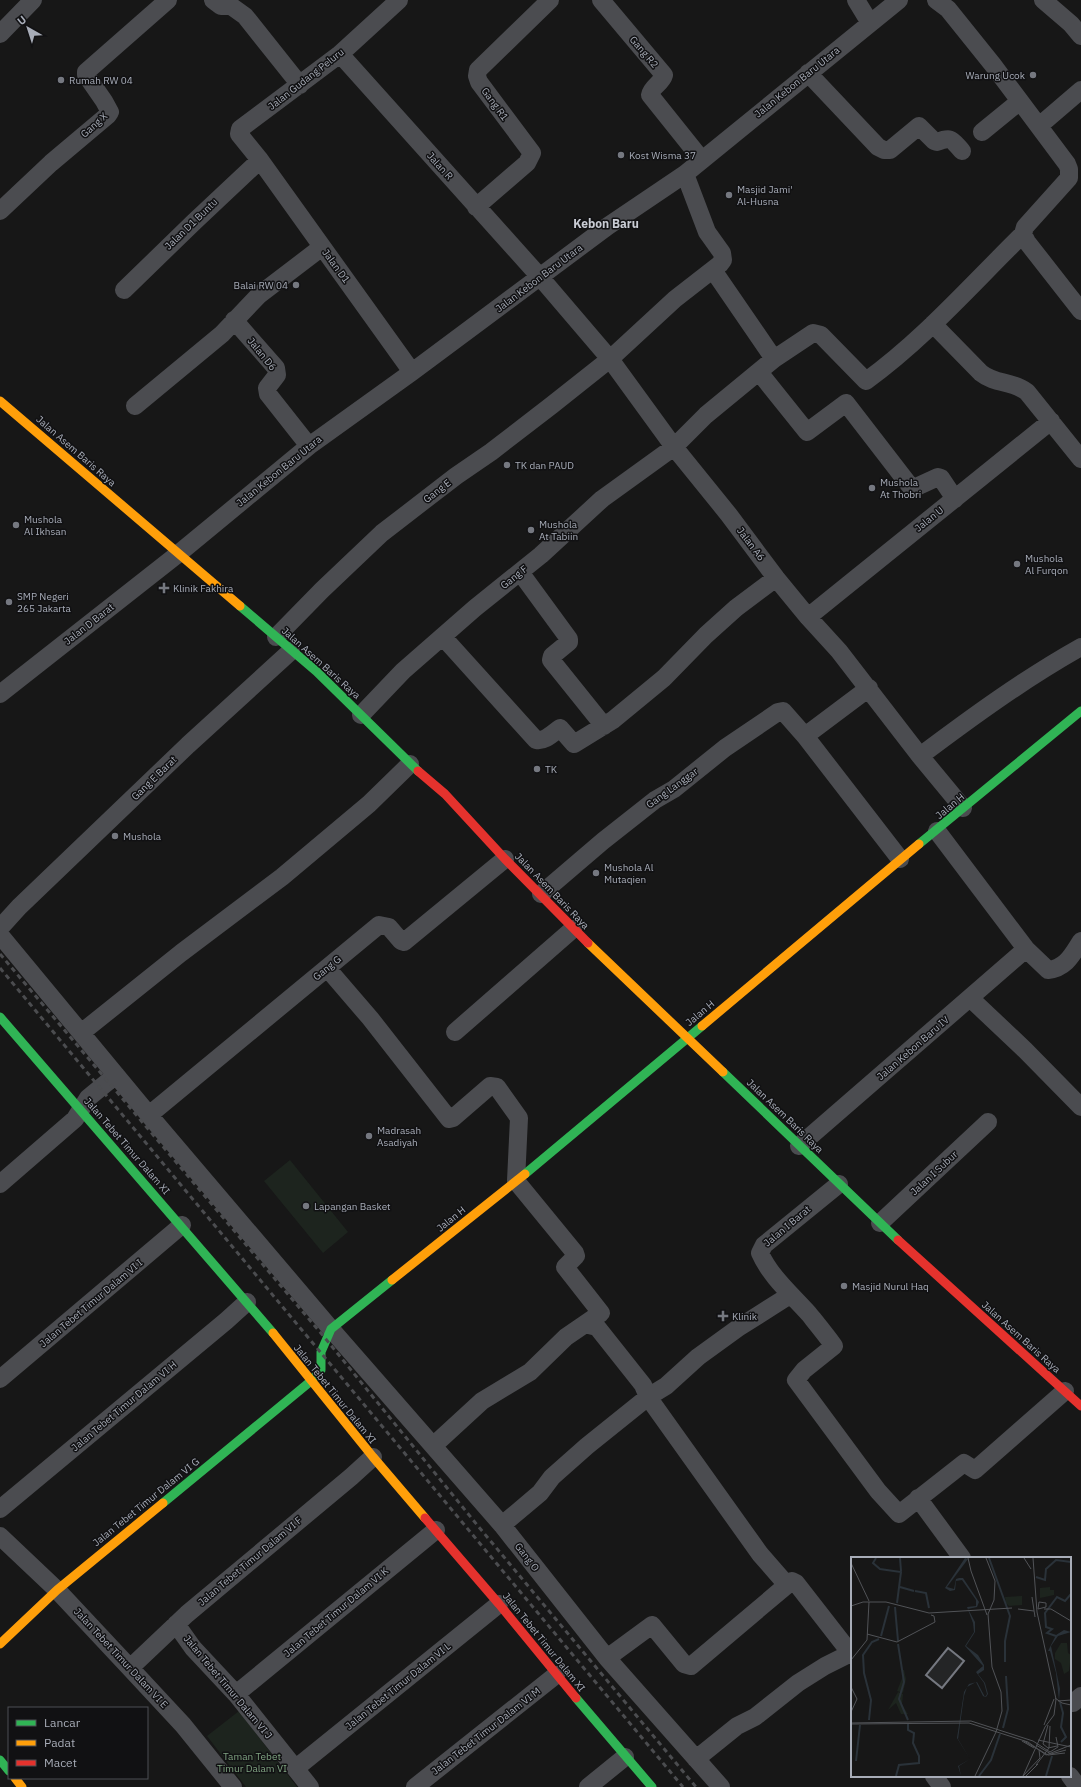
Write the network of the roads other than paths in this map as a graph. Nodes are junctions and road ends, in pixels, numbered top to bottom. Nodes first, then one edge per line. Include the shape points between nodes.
1 (33, 0) edge
2 (168, 0) edge
3 (213, 0) edge
4 (398, 0) edge
5 (550, 0) edge
6 (600, 0) edge
7 (856, 0) edge
8 (899, 0) edge
9 (1044, 0) edge
10 (939, 1) edge
11 (870, 23) junction
12 (2, 27) edge
13 (1081, 36) edge
14 (340, 54) junction
15 (808, 73) junction
16 (300, 85) junction
17 (1081, 90) edge
18 (1020, 101) junction
19 (1039, 126) junction
20 (982, 132) dead end
21 (962, 151) dead end
22 (260, 160) junction
23 (702, 160) junction
24 (1075, 169) edge
25 (684, 174) junction
26 (476, 207) junction
27 (0, 211) edge
28 (1023, 234) junction
29 (322, 247) junction
30 (713, 270) junction
31 (540, 277) junction
32 (124, 290) dead end
33 (1081, 311) edge
34 (234, 320) junction
35 (933, 324) junction
36 (610, 359) junction
37 (774, 359) junction
38 (412, 372) junction
39 (759, 372) junction
40 (1, 404) edge
41 (135, 406) dead end
42 (1051, 421) junction
43 (309, 446) junction
44 (674, 447) junction
45 (1081, 459) edge
46 (954, 499) junction
47 (178, 554) junction
48 (520, 572) junction
49 (776, 578) junction
50 (808, 618) junction
51 (276, 637) junction
52 (443, 637) junction
53 (1081, 647) edge
54 (291, 651) junction
55 (869, 688) junction
56 (0, 694) edge
57 (1081, 711) edge
58 (361, 715) junction
59 (604, 726) junction
60 (804, 736) junction
61 (920, 756) junction
62 (410, 764) junction
63 (964, 808) junction
64 (937, 831) junction
65 (506, 859) junction
66 (900, 859) junction
67 (541, 894) junction
68 (0, 928) edge
69 (573, 929) junction
70 (0, 935) edge
71 (1081, 941) edge
72 (1026, 949) junction
73 (327, 968) junction
74 (970, 998) junction
75 (0, 1017) edge
76 (455, 1032) dead end
77 (81, 1033) junction
78 (688, 1038) junction
79 (116, 1075) junction
80 (1081, 1107) edge
81 (79, 1108) junction
82 (149, 1114) junction
83 (988, 1122) dead end
84 (799, 1146) junction
85 (516, 1181) junction
86 (0, 1184) edge
87 (839, 1184) junction
88 (880, 1223) junction
89 (182, 1225) junction
90 (790, 1295) junction
91 (246, 1302) junction
92 (585, 1324) junction
93 (331, 1329) junction
94 (0, 1379) edge
95 (311, 1381) junction
96 (1065, 1391) junction
97 (648, 1397) junction
98 (1081, 1405) edge
99 (433, 1446) junction
100 (373, 1457) junction
101 (918, 1498) junction
102 (0, 1509) edge
103 (502, 1525) junction
104 (436, 1530) junction
105 (0, 1536) edge
106 (961, 1557) edge
107 (787, 1585) junction
108 (57, 1590) junction
109 (499, 1604) junction
110 (176, 1624) junction
111 (0, 1644) edge
112 (851, 1654) edge
113 (607, 1658) junction
114 (130, 1668) junction
115 (556, 1675) junction
116 (236, 1694) junction
117 (625, 1757) junction
118 (696, 1759) junction
119 (0, 1760) edge
120 (296, 1768) junction
121 (8, 1770) edge
122 (8, 1775) edge
123 (935, 1777) edge
124 (1071, 1777) edge
125 (16, 1779) edge
126 (0, 1782) edge
127 (22, 1787) edge
128 (233, 1787) edge
129 (310, 1787) edge
130 (415, 1787) edge
131 (588, 1787) edge
132 (652, 1787) edge
133 (721, 1787) edge
134 (942, 1787) edge
135 (1078, 1787) edge

1 - 12 street
2 - 27 street, Gang X via 86,72 110,112 108,115
3 - 16 street via 221,6 231,6 245,16
4 - 14 street, Jalan Gudang Peluru
5 - 26 street, Gang R1 via 478,70 479,82 532,153 527,163
6 - 23 street, Gang R2 via 664,75 651,90 650,95
7 - 11 street
8 - 11 street, Jalan Kebon Baru Utara
9 - 13 street
10 - 18 street
11 - 15 street, Jalan Kebon Baru Utara
14 - 16 street, Jalan Gudang Peluru
14 - 26 street, Jalan R
15 - 21 street via 878,147 890,150 920,126 934,141 952,139
15 - 23 street, Jalan Kebon Baru Utara
16 - 22 street, Jalan Gudang Peluru via 240,129 240,136
17 - 19 street
18 - 19 street
18 - 20 street
19 - 24 street
22 - 29 street, Jalan D1
22 - 32 street, Jalan D1 Buntu
23 - 25 street, Jalan Kebon Baru Utara
24 - 28 street via 1025,227
25 - 30 street via 708,232 723,257
25 - 31 street, Jalan Kebon Baru Utara
26 - 31 street, Jalan R
28 - 33 street
28 - 35 street
29 - 34 street via 259,295
29 - 38 street, Jalan D1
30 - 36 street, Gang E via 675,299
30 - 37 street
31 - 36 street, Jalan A6
31 - 38 street, Jalan Kebon Baru Utara
34 - 41 street via 222,334
34 - 43 street, Jalan D6 via 276,368 277,375 267,388 268,394
35 - 37 street, Gang F via 888,366 866,382 821,335 813,333
35 - 42 street via 988,379 1021,387
36 - 44 street, Jalan A6
36 - 51 street, Gang E via 382,533
37 - 39 street, Gang F
38 - 43 street, Jalan Kebon Baru Utara
39 - 44 street, Gang F via 706,415
39 - 46 street via 807,432 846,403 910,486 914,488 938,477
40 - 47 street, Jalan Asem Baris Raya
42 - 45 street
42 - 46 street, Jalan U
43 - 47 street, Jalan Kebon Baru Utara
44 - 48 street, Gang F via 602,499
44 - 49 street, Jalan A6
46 - 50 street, Jalan U
47 - 51 street, Jalan Asem Baris Raya
47 - 56 street, Jalan D Barat
48 - 52 street, Gang F
48 - 59 street via 569,639 551,660
49 - 50 street, Jalan A6
49 - 59 street via 736,608 664,678
50 - 55 street, Jalan A6
51 - 54 street, Jalan Asem Baris Raya
52 - 58 street, Gang F via 403,671
52 - 59 street via 536,740 540,741 560,728 574,744
53 - 61 street via 987,706
54 - 58 street, Jalan Asem Baris Raya via 316,671
54 - 68 street, Gang E Barat via 188,744
55 - 60 street
55 - 61 street, Jalan A6
57 - 63 street, Jalan H
58 - 62 street, Jalan Asem Baris Raya
60 - 66 street
60 - 67 street, Gang Langgar via 783,711 778,712 725,748 674,789 655,800
61 - 63 street, Jalan A6
62 - 65 street, Jalan Asem Baris Raya via 446,794
62 - 77 street via 369,804 282,877
63 - 64 street, Jalan H
64 - 66 street, Jalan H
64 - 72 street
65 - 67 street, Jalan Asem Baris Raya
65 - 73 street, Gang G via 406,941 401,941 389,927 379,925
66 - 78 street, Jalan H
67 - 69 street, Jalan Asem Baris Raya
69 - 76 street
69 - 78 street, Jalan Asem Baris Raya
70 - 77 street, Gang O
71 - 72 street via 1068,961 1056,969 1048,970
72 - 74 street, Jalan Kebon Baru IV
73 - 82 street, Gang G
73 - 85 street via 370,1018 449,1119 490,1086 497,1086 519,1118
74 - 80 street
74 - 84 street, Jalan Kebon Baru IV
75 - 81 street, Jalan Tebet Timur Dalam XI
77 - 79 street, Gang O
78 - 84 street, Jalan Asem Baris Raya
78 - 85 street, Jalan H
79 - 81 street
79 - 82 street, Gang O
81 - 86 street via 76,1119
81 - 89 street, Jalan Tebet Timur Dalam XI
82 - 93 street, Gang O
83 - 88 street, Jalan I Subur
84 - 87 street, Jalan Asem Baris Raya
85 - 92 street via 576,1255 565,1265 566,1268 601,1313
85 - 93 street, Jalan H
87 - 88 street, Jalan Asem Baris Raya
87 - 90 street, Jalan I Barat via 760,1250 765,1262
88 - 96 street, Jalan Asem Baris Raya
89 - 91 street, Jalan Tebet Timur Dalam XI
89 - 94 street, Jalan Tebet Timur Dalam VI I
90 - 97 street via 738,1328 666,1386
90 - 101 street via 834,1346 804,1370 796,1380 898,1514
91 - 95 street, Jalan Tebet Timur Dalam XI
91 - 102 street, Jalan Tebet Timur Dalam VI H
92 - 97 street via 599,1328 643,1385
92 - 99 street via 566,1337 530,1372 482,1401
93 - 95 street via 321,1352 320,1370
93 - 99 street, Gang O
95 - 100 street, Jalan Tebet Timur Dalam XI
95 - 108 street, Jalan Tebet Timur Dalam VI G
96 - 98 street, Jalan Asem Baris Raya
96 - 101 street via 975,1470 964,1463
97 - 103 street via 586,1446 552,1477 540,1493
97 - 107 street via 760,1554
99 - 103 street, Gang O
100 - 104 street, Jalan Tebet Timur Dalam XI
100 - 110 street, Jalan Tebet Timur Dalam VI F
101 - 106 street
103 - 113 street, Gang O
104 - 109 street, Jalan Tebet Timur Dalam XI
104 - 116 street, Jalan Tebet Timur Dalam VI K
105 - 108 street, Jalan Tebet Timur Dalam VI E
107 - 112 street via 792,1581 796,1583
107 - 113 street via 691,1666 684,1664 652,1625
108 - 111 street, Jalan Tebet Timur Dalam VI G
108 - 114 street, Jalan Tebet Timur Dalam VI E
109 - 115 street, Jalan Tebet Timur Dalam XI
109 - 120 street, Jalan Tebet Timur Dalam VI L
110 - 114 street, Jalan Tebet Timur Dalam VI F
110 - 116 street, Jalan Tebet Timur Dalam VI J via 193,1648
112 - 118 street via 798,1683
113 - 118 street, Gang O
114 - 128 street, Jalan Tebet Timur Dalam VI E via 183,1725
115 - 117 street, Jalan Tebet Timur Dalam XI
115 - 130 street, Jalan Tebet Timur Dalam VI M
116 - 120 street, Jalan Tebet Timur Dalam VI J
117 - 131 street
117 - 132 street, Jalan Tebet Timur Dalam XI
118 - 133 street, Gang O
119 - 121 street
120 - 129 street, Jalan Tebet Timur Dalam VI J
122 - 126 street
123 - 134 street
124 - 135 street
125 - 127 street

